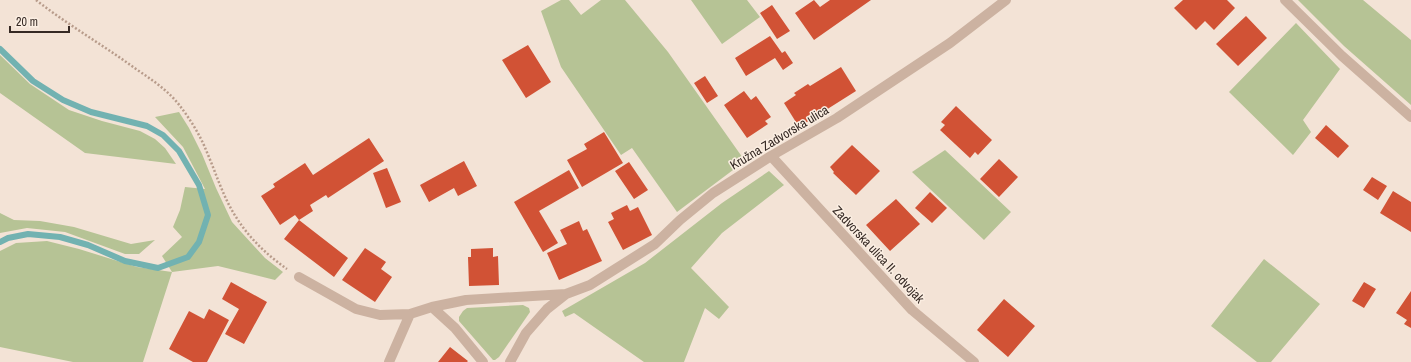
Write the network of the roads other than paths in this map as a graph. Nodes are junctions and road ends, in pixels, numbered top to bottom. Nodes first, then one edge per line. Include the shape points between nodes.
1 (1006, 0) edge
2 (1285, 0) edge
3 (1411, 117) edge
4 (772, 156) junction
5 (299, 277) road end
6 (566, 294) junction
7 (432, 307) junction
8 (410, 314) junction
9 (389, 362) edge
10 (483, 362) edge
11 (510, 362) edge
12 (974, 362) edge

1 - 4 street, Kružna Zadvorska ulica via 944,47 837,118
2 - 3 street via 1342,56
4 - 6 street, Kružna Zadvorska ulica via 714,193 655,244 590,285
4 - 12 street, Zadvorska ulica II. odvojak via 912,310
5 - 8 street, Kružna Zadvorska ulica via 356,309 380,315
6 - 7 street, Kružna Zadvorska ulica via 466,300
6 - 11 street, Kružna Zadvorska ulica via 547,309 526,333
7 - 8 street, Kružna Zadvorska ulica
7 - 10 street via 455,328
8 - 9 street

